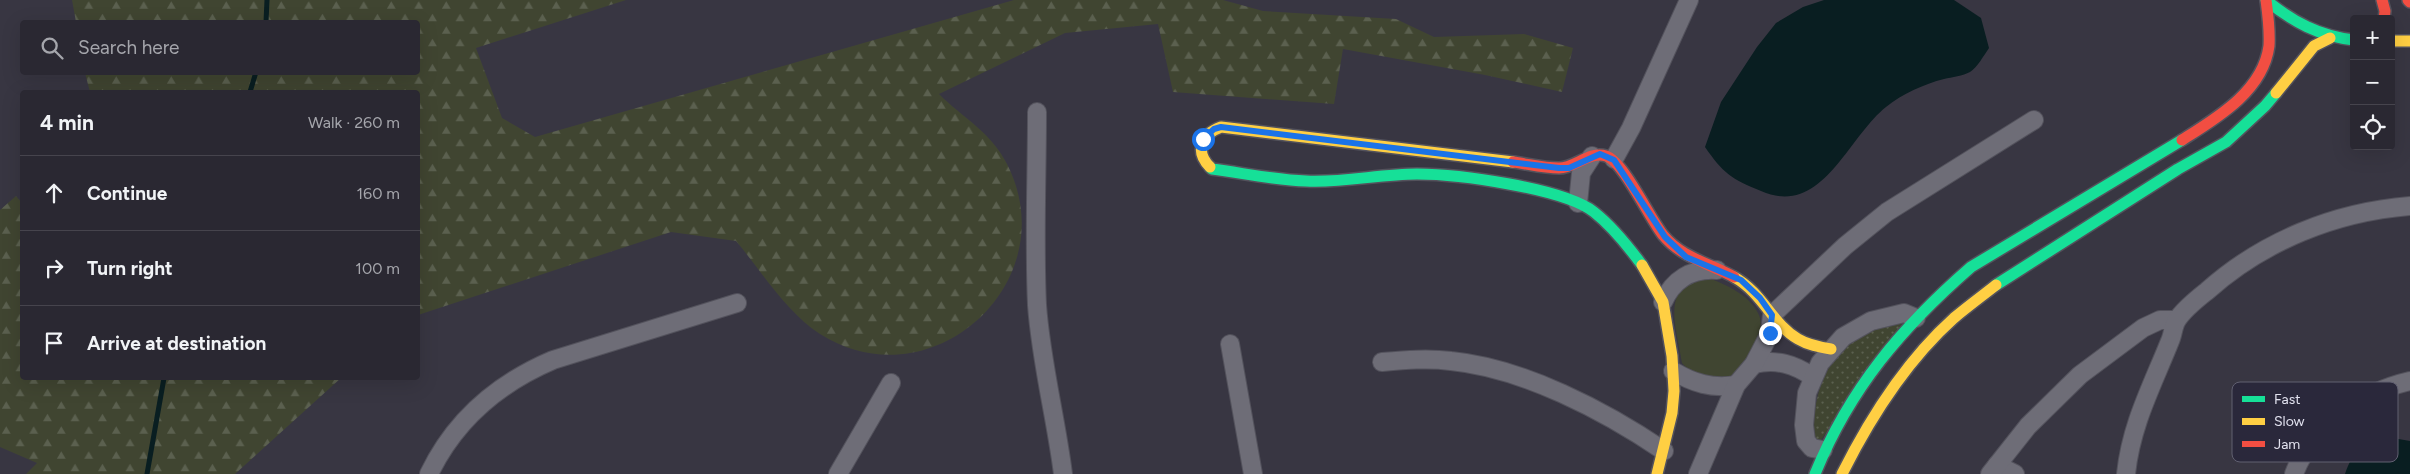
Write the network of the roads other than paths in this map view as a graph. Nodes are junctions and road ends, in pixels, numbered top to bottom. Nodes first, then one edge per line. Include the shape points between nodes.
1 (1690, 0) edge
2 (2266, 0) edge
3 (2382, 0) edge
4 (2384, 15) edge
5 (2330, 38) junction
6 (2350, 40) edge
7 (2395, 41) edge
8 (2410, 41) edge
9 (1037, 112) dead end
10 (2034, 120) dead end
11 (1592, 156) junction
12 (1614, 160) junction
13 (1578, 203) junction
14 (2410, 206) edge
15 (1717, 270) junction
16 (1663, 302) junction
17 (737, 303) dead end
18 (1772, 315) junction
19 (1916, 318) junction
20 (2176, 320) junction
21 (1230, 344) dead end
22 (1925, 347) junction
23 (1830, 349) junction
24 (1382, 362) dead end
25 (1754, 364) junction
26 (1672, 371) junction
27 (1813, 377) junction
28 (2410, 381) edge
29 (892, 383) dead end
30 (1736, 386) junction
31 (2398, 386) edge
32 (1823, 450) junction
33 (1854, 450) junction
34 (1664, 451) junction
35 (2300, 462) edge
36 (1994, 469) edge
37 (429, 474) edge
38 (838, 474) edge
39 (1064, 474) edge
40 (1253, 474) edge
41 (1657, 474) edge
42 (1698, 474) edge
43 (1815, 474) edge
44 (1842, 474) edge
45 (2015, 474) edge
46 (2126, 474) edge
47 (2294, 474) edge

1 - 12 street
2 - 5 street via 2288,18
2 - 19 street via 2269,50 2249,89 2210,122 1971,267
3 - 4 street
5 - 6 street
5 - 22 street via 2314,46 2265,106 2226,142 1998,284 1954,318
7 - 8 street
9 - 39 street via 1037,305
10 - 18 street via 1880,217
11 - 12 street via 1600,154
11 - 13 street via 1581,173
11 - 13 street via 1569,168 1559,168 1221,127 1207,133 1200,146 1202,159 1212,169 1306,181 1444,174 1499,182
12 - 15 street via 1665,237 1686,257
13 - 16 street via 1594,211 1621,237 1650,276
14 - 20 street via 2335,220 2284,239 2237,267
15 - 16 street via 1700,270 1683,277
15 - 18 street via 1741,280
16 - 26 street
17 - 37 street via 553,360 524,373 474,411 444,446
18 - 23 street via 1802,342
18 - 25 street via 1770,333
19 - 22 street via 1923,330
19 - 23 street via 1904,313 1871,320 1842,337
19 - 32 street via 1876,364 1849,403
20 - 36 street via 2160,320 2143,328 2080,375 2034,420
20 - 46 street via 2138,417
21 - 40 street
22 - 33 street via 1891,391
23 - 27 street
24 - 34 street via 1451,361 1516,377 1563,394 1608,416
25 - 27 street via 1786,363
25 - 30 street
26 - 30 street via 1707,386
26 - 34 street via 1672,414
27 - 32 street via 1804,408 1806,441 1812,448
28 - 31 street
29 - 38 street
30 - 42 street
32 - 33 street via 1840,454
32 - 43 street
33 - 44 street
34 - 41 street
35 - 47 street
36 - 45 street

